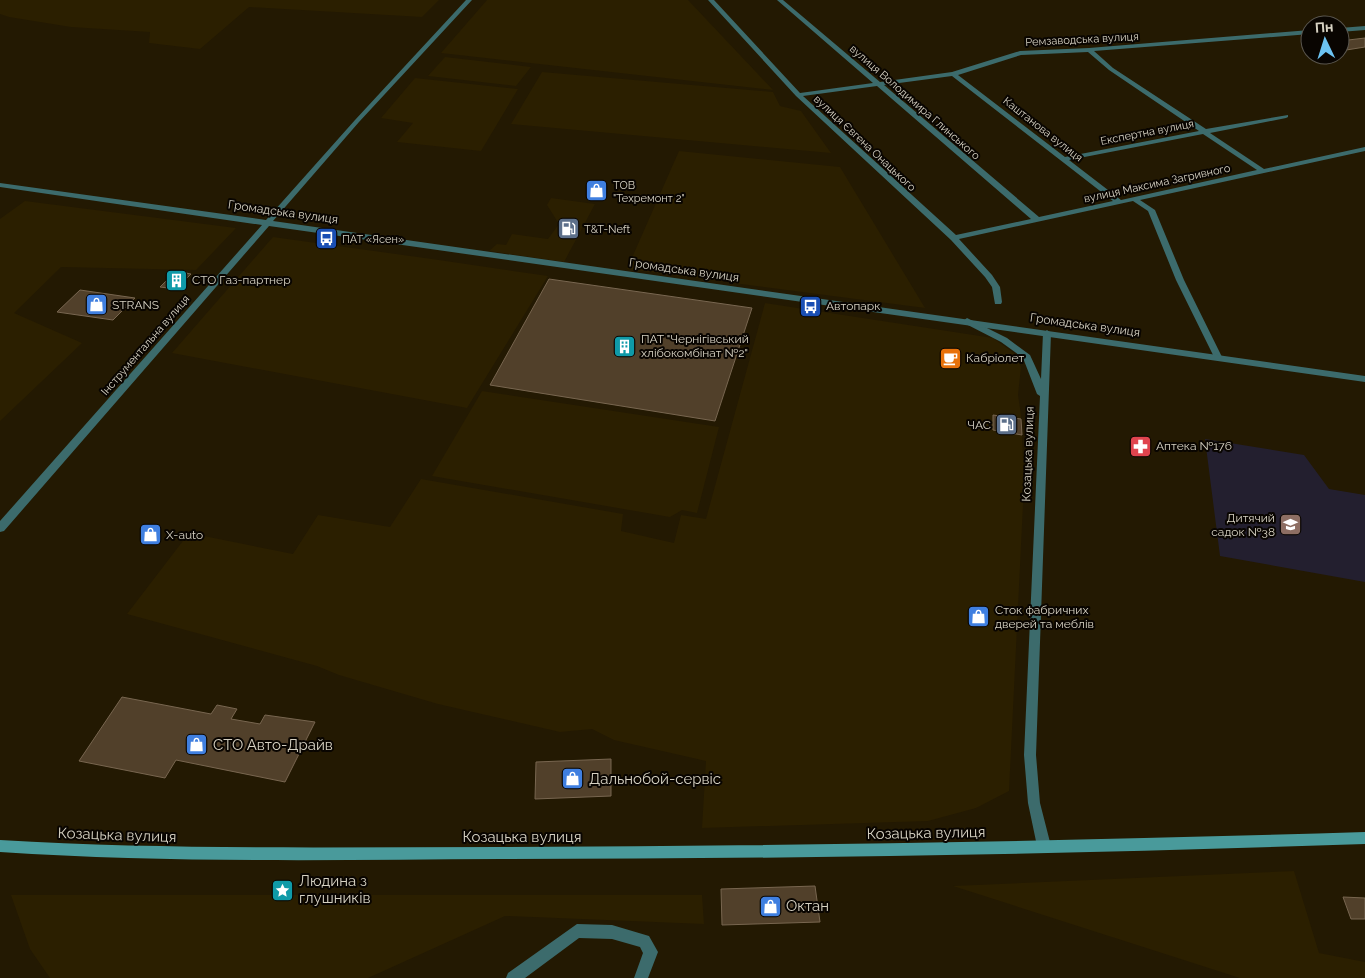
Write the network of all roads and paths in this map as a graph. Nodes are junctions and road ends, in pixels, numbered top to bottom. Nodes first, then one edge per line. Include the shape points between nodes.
1 (469, 0) edge
2 (711, 0) edge
3 (780, 0) edge
4 (1365, 28) edge
5 (1350, 29) edge
6 (1300, 33) edge
7 (1090, 50) junction
8 (954, 74) junction
9 (881, 85) junction
10 (798, 95) junction
11 (1286, 116) dead end
12 (1205, 132) junction
13 (1365, 149) edge
14 (1063, 158) junction
15 (1264, 172) junction
16 (0, 185) edge
17 (1134, 199) junction
18 (1119, 202) junction
19 (1037, 220) junction
20 (268, 222) junction
21 (954, 238) junction
22 (998, 302) dead end
23 (965, 320) junction
24 (1047, 333) junction
25 (1218, 357) junction
26 (1365, 379) edge
27 (1044, 400) junction
28 (0, 528) edge
29 (1365, 838) edge
30 (0, 846) edge
31 (1044, 846) junction
32 (513, 978) edge
33 (640, 978) edge

1 - 20 street, Інструментальна вулиця
2 - 10 street, вулиця Євгена Онацького
3 - 9 street, вулиця Володимира Глинського
4 - 5 street
6 - 7 street, Ремзаводська вулиця
7 - 8 street, Ремзаводська вулиця via 1020,52
7 - 12 street, Експертна вулиця via 1111,69
8 - 9 street, Ремзаводська вулиця
8 - 14 street, Каштанова вулиця
9 - 10 street, Ремзаводська вулиця
9 - 19 street, вулиця Володимира Глинського
10 - 21 street, вулиця Євгена Онацького
11 - 12 street, Експертна вулиця
12 - 14 street, Експертна вулиця
12 - 15 street, Експертна вулиця
13 - 15 street, вулиця Максима Загривного
14 - 18 street, Каштанова вулиця
15 - 17 street, вулиця Максима Загривного
16 - 20 street, Громадська вулиця
17 - 18 street, вулиця Максима Загривного
17 - 25 street via 1151,210 1180,280
18 - 19 street, вулиця Максима Загривного
19 - 21 street, вулиця Максима Загривного
20 - 23 street, Громадська вулиця via 552,265
20 - 28 street, Інструментальна вулиця
21 - 22 street, вулиця Євгена Онацького via 988,275 996,287
23 - 24 street, Громадська вулиця
23 - 27 street via 1004,340 1027,358
24 - 25 street, Громадська вулиця
24 - 27 street, Козацька вулиця
25 - 26 street, Громадська вулиця
27 - 31 street, Козацька вулиця via 1030,755 1034,803
29 - 31 main road, Козацька вулиця
30 - 31 main road, Козацька вулиця via 217,854 634,853
32 - 33 street via 577,931 612,932 644,941 651,952

